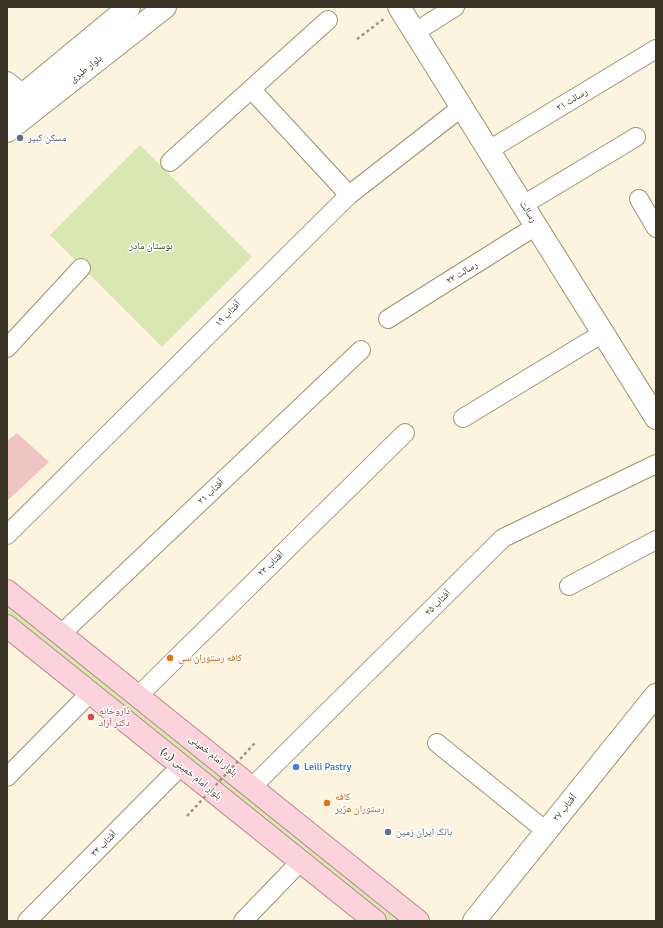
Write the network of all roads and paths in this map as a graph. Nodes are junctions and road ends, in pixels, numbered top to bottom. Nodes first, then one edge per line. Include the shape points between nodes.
1 (129, 7) edge
2 (165, 7) edge
3 (399, 7) edge
4 (454, 7) edge
5 (328, 20) dead end
6 (415, 32) junction
7 (357, 39) dead end
8 (656, 49) edge
9 (7, 81) edge
10 (251, 89) junction
11 (32, 100) junction
12 (462, 107) junction
13 (7, 108) edge
14 (7, 131) edge
15 (636, 137) dead end
16 (489, 150) junction
17 (170, 162) dead end
18 (349, 195) junction
19 (639, 199) dead end
20 (523, 205) junction
21 (536, 226) junction
22 (656, 228) edge
23 (82, 268) dead end
24 (388, 319) dead end
25 (603, 333) junction
26 (7, 348) edge
27 (361, 350) dead end
28 (462, 418) dead end
29 (656, 418) edge
30 (405, 433) dead end
31 (656, 464) edge
32 (7, 535) edge
33 (656, 540) edge
34 (569, 586) dead end
35 (7, 591) edge
36 (7, 626) edge
37 (61, 634) junction
38 (90, 693) junction
39 (656, 695) edge
40 (138, 696) junction
41 (255, 743) dead end
42 (437, 743) dead end
43 (181, 766) junction
44 (7, 777) edge
45 (252, 787) junction
46 (187, 816) dead end
47 (546, 831) junction
48 (300, 862) junction
49 (27, 921) edge
50 (243, 921) edge
51 (375, 921) edge
52 (418, 921) edge
53 (474, 921) edge

1 - 11 main road, بلوار طبری
2 - 11 main road, بلوار طبری
3 - 6 main road, رسالت
3 - 7 path
4 - 6 street
5 - 10 street
6 - 12 main road, رسالت
8 - 16 street, رسالت ۲۱
9 - 11 street
10 - 17 street
10 - 18 street
11 - 13 main road, بلوار طبری
11 - 14 main road, بلوار طبری
12 - 16 main road, رسالت
12 - 18 street, آفتاب ۱۹
15 - 20 street
16 - 20 main road, رسالت
18 - 32 street, آفتاب ۱۹
19 - 22 street
20 - 21 main road, رسالت
21 - 24 street, رسالت ۲۲
21 - 25 main road, رسالت
23 - 26 street
25 - 28 street
25 - 29 main road, رسالت
27 - 37 street, آفتاب ۲۱
30 - 40 street, آفتاب ۲۳
31 - 45 street, آفتاب ۲۵ via 503,538
33 - 34 street
35 - 37 main road, بلوار امام خمینی
36 - 38 main road, بلوار امام خمینی (ره)
37 - 40 main road, بلوار امام خمینی
38 - 43 main road, بلوار امام خمینی (ره)
38 - 44 street
39 - 47 main road, آفتاب ۲۷
40 - 45 main road, بلوار امام خمینی
41 - 46 path, bridge
42 - 47 street
43 - 48 main road, بلوار امام خمینی (ره)
43 - 49 street, آفتاب ۳۲
45 - 52 main road, بلوار امام خمینی
47 - 53 main road, آفتاب ۲۷
48 - 50 street
48 - 51 main road, بلوار امام خمینی (ره)

